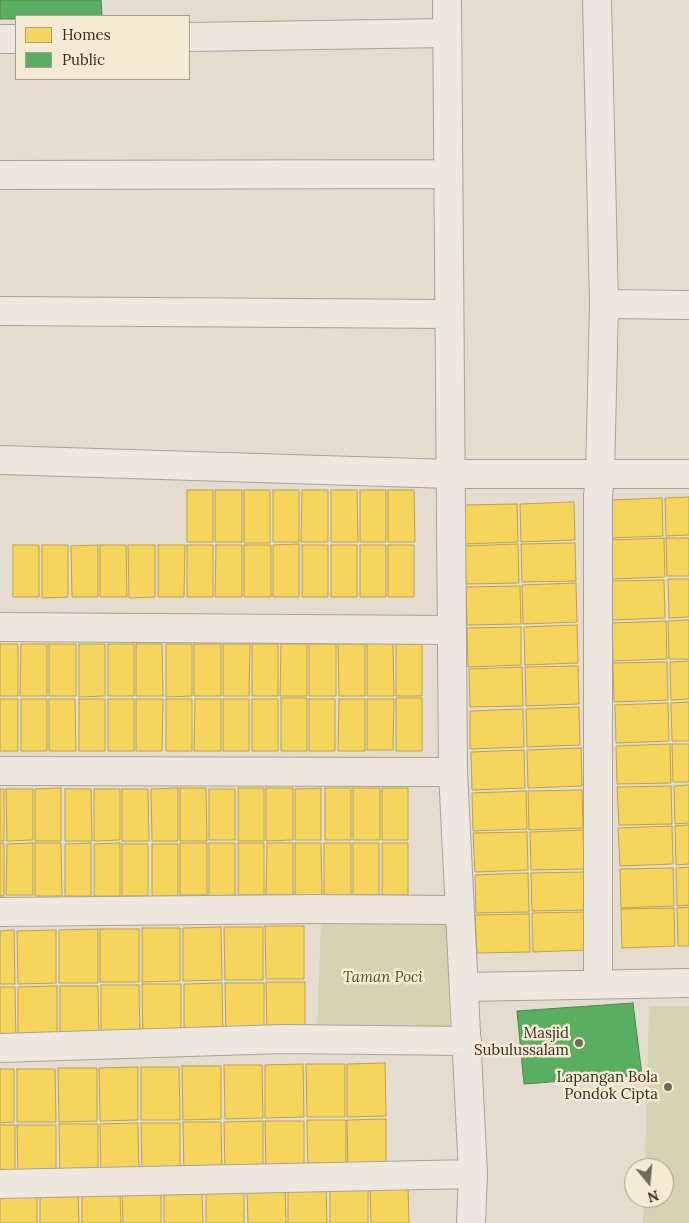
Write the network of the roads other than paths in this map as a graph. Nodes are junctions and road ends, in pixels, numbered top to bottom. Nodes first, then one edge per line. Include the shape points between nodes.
1 (446, 0) edge
2 (597, 0) edge
3 (446, 33) junction
4 (190, 36) edge
5 (0, 39) edge
6 (15, 39) edge
7 (448, 174) junction
8 (0, 175) edge
9 (604, 304) junction
10 (689, 305) edge
11 (0, 311) edge
12 (449, 314) junction
13 (0, 460) edge
14 (451, 474) junction
15 (689, 474) edge
16 (600, 475) junction
17 (0, 627) edge
18 (451, 630) junction
19 (0, 771) edge
20 (453, 772) junction
21 (459, 910) junction
22 (0, 912) edge
23 (689, 983) edge
24 (598, 984) junction
25 (464, 987) junction
26 (467, 1041) junction
27 (0, 1048) edge
28 (473, 1174) junction
29 (0, 1184) edge
30 (471, 1223) edge

1 - 3 street
2 - 9 street
3 - 4 street
3 - 7 street
5 - 6 street
7 - 8 street
7 - 12 street
9 - 10 street
9 - 16 street
11 - 12 street
12 - 14 street
13 - 14 street
14 - 16 street
14 - 18 street
15 - 16 street
16 - 24 street
17 - 18 street
18 - 20 street
19 - 20 street
20 - 21 street
21 - 22 street
21 - 25 street
23 - 24 street
24 - 25 street
25 - 26 street
26 - 27 street via 283,1039
26 - 28 street
28 - 29 street
28 - 30 street

